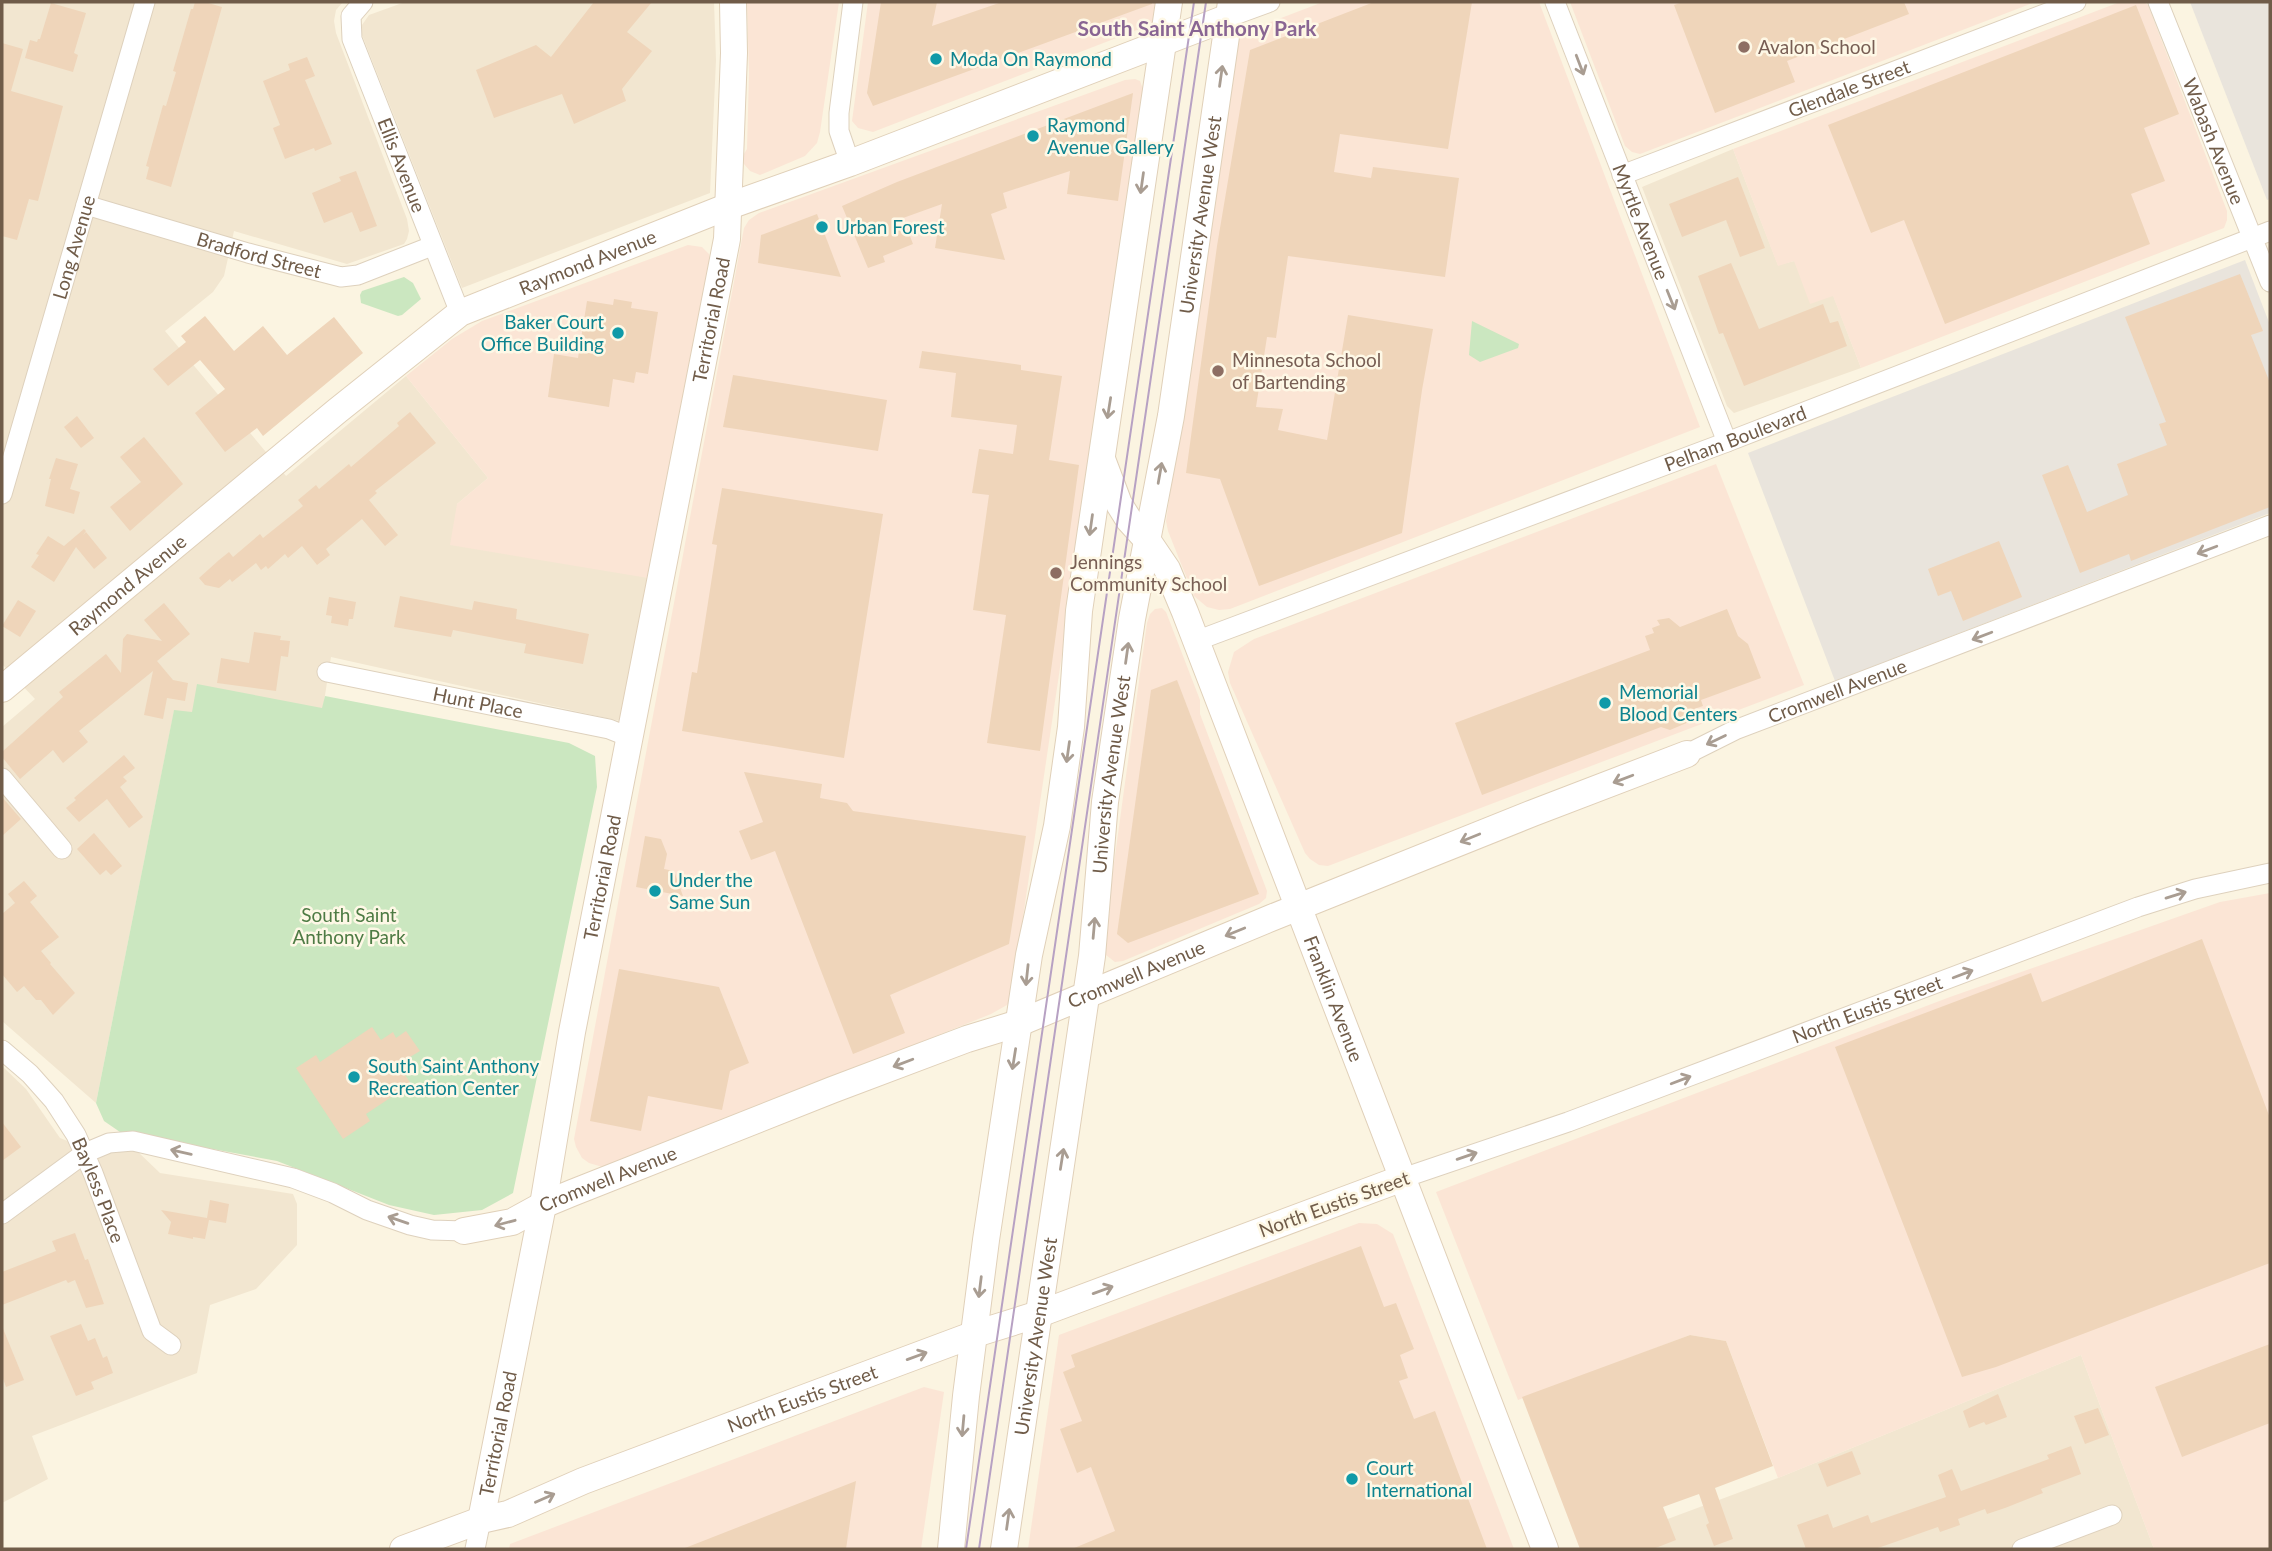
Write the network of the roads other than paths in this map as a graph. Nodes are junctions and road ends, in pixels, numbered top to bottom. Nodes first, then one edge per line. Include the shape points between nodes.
1 (145, 2) edge
2 (733, 2) edge
3 (853, 2) edge
4 (1169, 2) edge
5 (1270, 2) edge
6 (1555, 2) edge
7 (2076, 2) edge
8 (2158, 2) edge
9 (357, 9) edge
10 (1230, 9) edge
11 (1164, 43) junction
12 (850, 163) junction
13 (1622, 175) junction
14 (86, 205) junction
15 (729, 206) junction
16 (2261, 234) edge
17 (432, 246) junction
18 (2270, 282) edge
19 (460, 313) junction
20 (1727, 442) junction
21 (1101, 458) junction
22 (2, 494) edge
23 (2270, 525) edge
24 (1148, 541) junction
25 (1196, 642) junction
26 (327, 672) dead end
27 (2, 688) edge
28 (629, 737) junction
29 (1686, 754) joint
30 (2, 778) edge
31 (62, 849) dead end
32 (2270, 873) edge
33 (1298, 907) junction
34 (1085, 995) junction
35 (1019, 1023) junction
36 (2, 1050) edge
37 (85, 1153) junction
38 (1403, 1178) junction
39 (542, 1205) junction
40 (2, 1214) edge
41 (464, 1231) joint
42 (1039, 1314) junction
43 (975, 1334) junction
44 (171, 1345) dead end
45 (2112, 1515) dead end
46 (481, 1520) junction
47 (403, 1549) edge
48 (475, 1549) edge
49 (951, 1549) edge
50 (1004, 1549) edge
51 (1545, 1549) edge
52 (2022, 1549) edge

1 - 14 street, Long Avenue
2 - 15 main road, Territorial Road
3 - 12 street via 839,113 839,131
4 - 11 main road
5 - 10 street, Raymond Avenue
6 -> 13 street, Myrtle Avenue
7 - 13 street, Glendale Street
8 - 16 street, Wabash Avenue
9 - 17 street, Ellis Avenue via 352,39
10 - 11 main road, Raymond Avenue
24 -> 10 main road, University Avenue West via 1171,416
11 - 12 main road, Raymond Avenue
11 -> 21 main road
12 - 15 main road, Raymond Avenue
13 -> 20 street, Myrtle Avenue
14 - 17 street, Bradford Street via 341,277 358,275
14 - 22 street, Long Avenue
15 - 19 main road, Raymond Avenue
15 - 28 main road, Territorial Road via 727,239
16 - 18 street, Wabash Avenue
16 - 20 street, Pelham Boulevard
17 - 19 street, Ellis Avenue
19 - 27 main road, Raymond Avenue
20 - 25 street, Pelham Boulevard
21 - 24 main road, Franklin Avenue via 1119,504
21 -> 35 main road via 1079,611 1071,727 1057,826
23 -> 29 street, Cromwell Avenue via 1735,730
24 - 25 main road, Franklin Avenue via 1167,569
34 -> 24 main road, University Avenue West via 1105,802
25 - 33 main road, Franklin Avenue
26 - 28 street, Hunt Place via 609,729
28 - 39 main road, Territorial Road
29 -> 33 main road, Cromwell Avenue
30 - 31 street
38 -> 32 street, North Eustis Street via 1581,1118 2138,907
33 -> 34 main road, Cromwell Avenue
33 - 38 main road, Franklin Avenue
34 - 35 main road, Cromwell Avenue
42 -> 34 main road, University Avenue West
35 -> 39 main road, Cromwell Avenue via 832,1090
35 -> 43 main road
36 - 37 street, Bayless Place via 54,1101
37 - 40 street, Cromwell Avenue
41 -> 37 street, Cromwell Avenue via 432,1230 367,1210 293,1178 133,1141 109,1143
37 - 44 street, Bayless Place via 152,1331
42 -> 38 main road, North Eustis Street
38 - 51 main road, Franklin Avenue
39 -> 41 main road, Cromwell Avenue via 512,1222
39 - 46 main road, Territorial Road
42 - 43 main road, North Eustis Street
50 -> 42 main road, University Avenue West
46 -> 43 main road, North Eustis Street via 508,1514 583,1481
43 -> 49 main road
45 - 52 street
46 - 47 main road, North Eustis Street
46 - 48 street, Territorial Road

